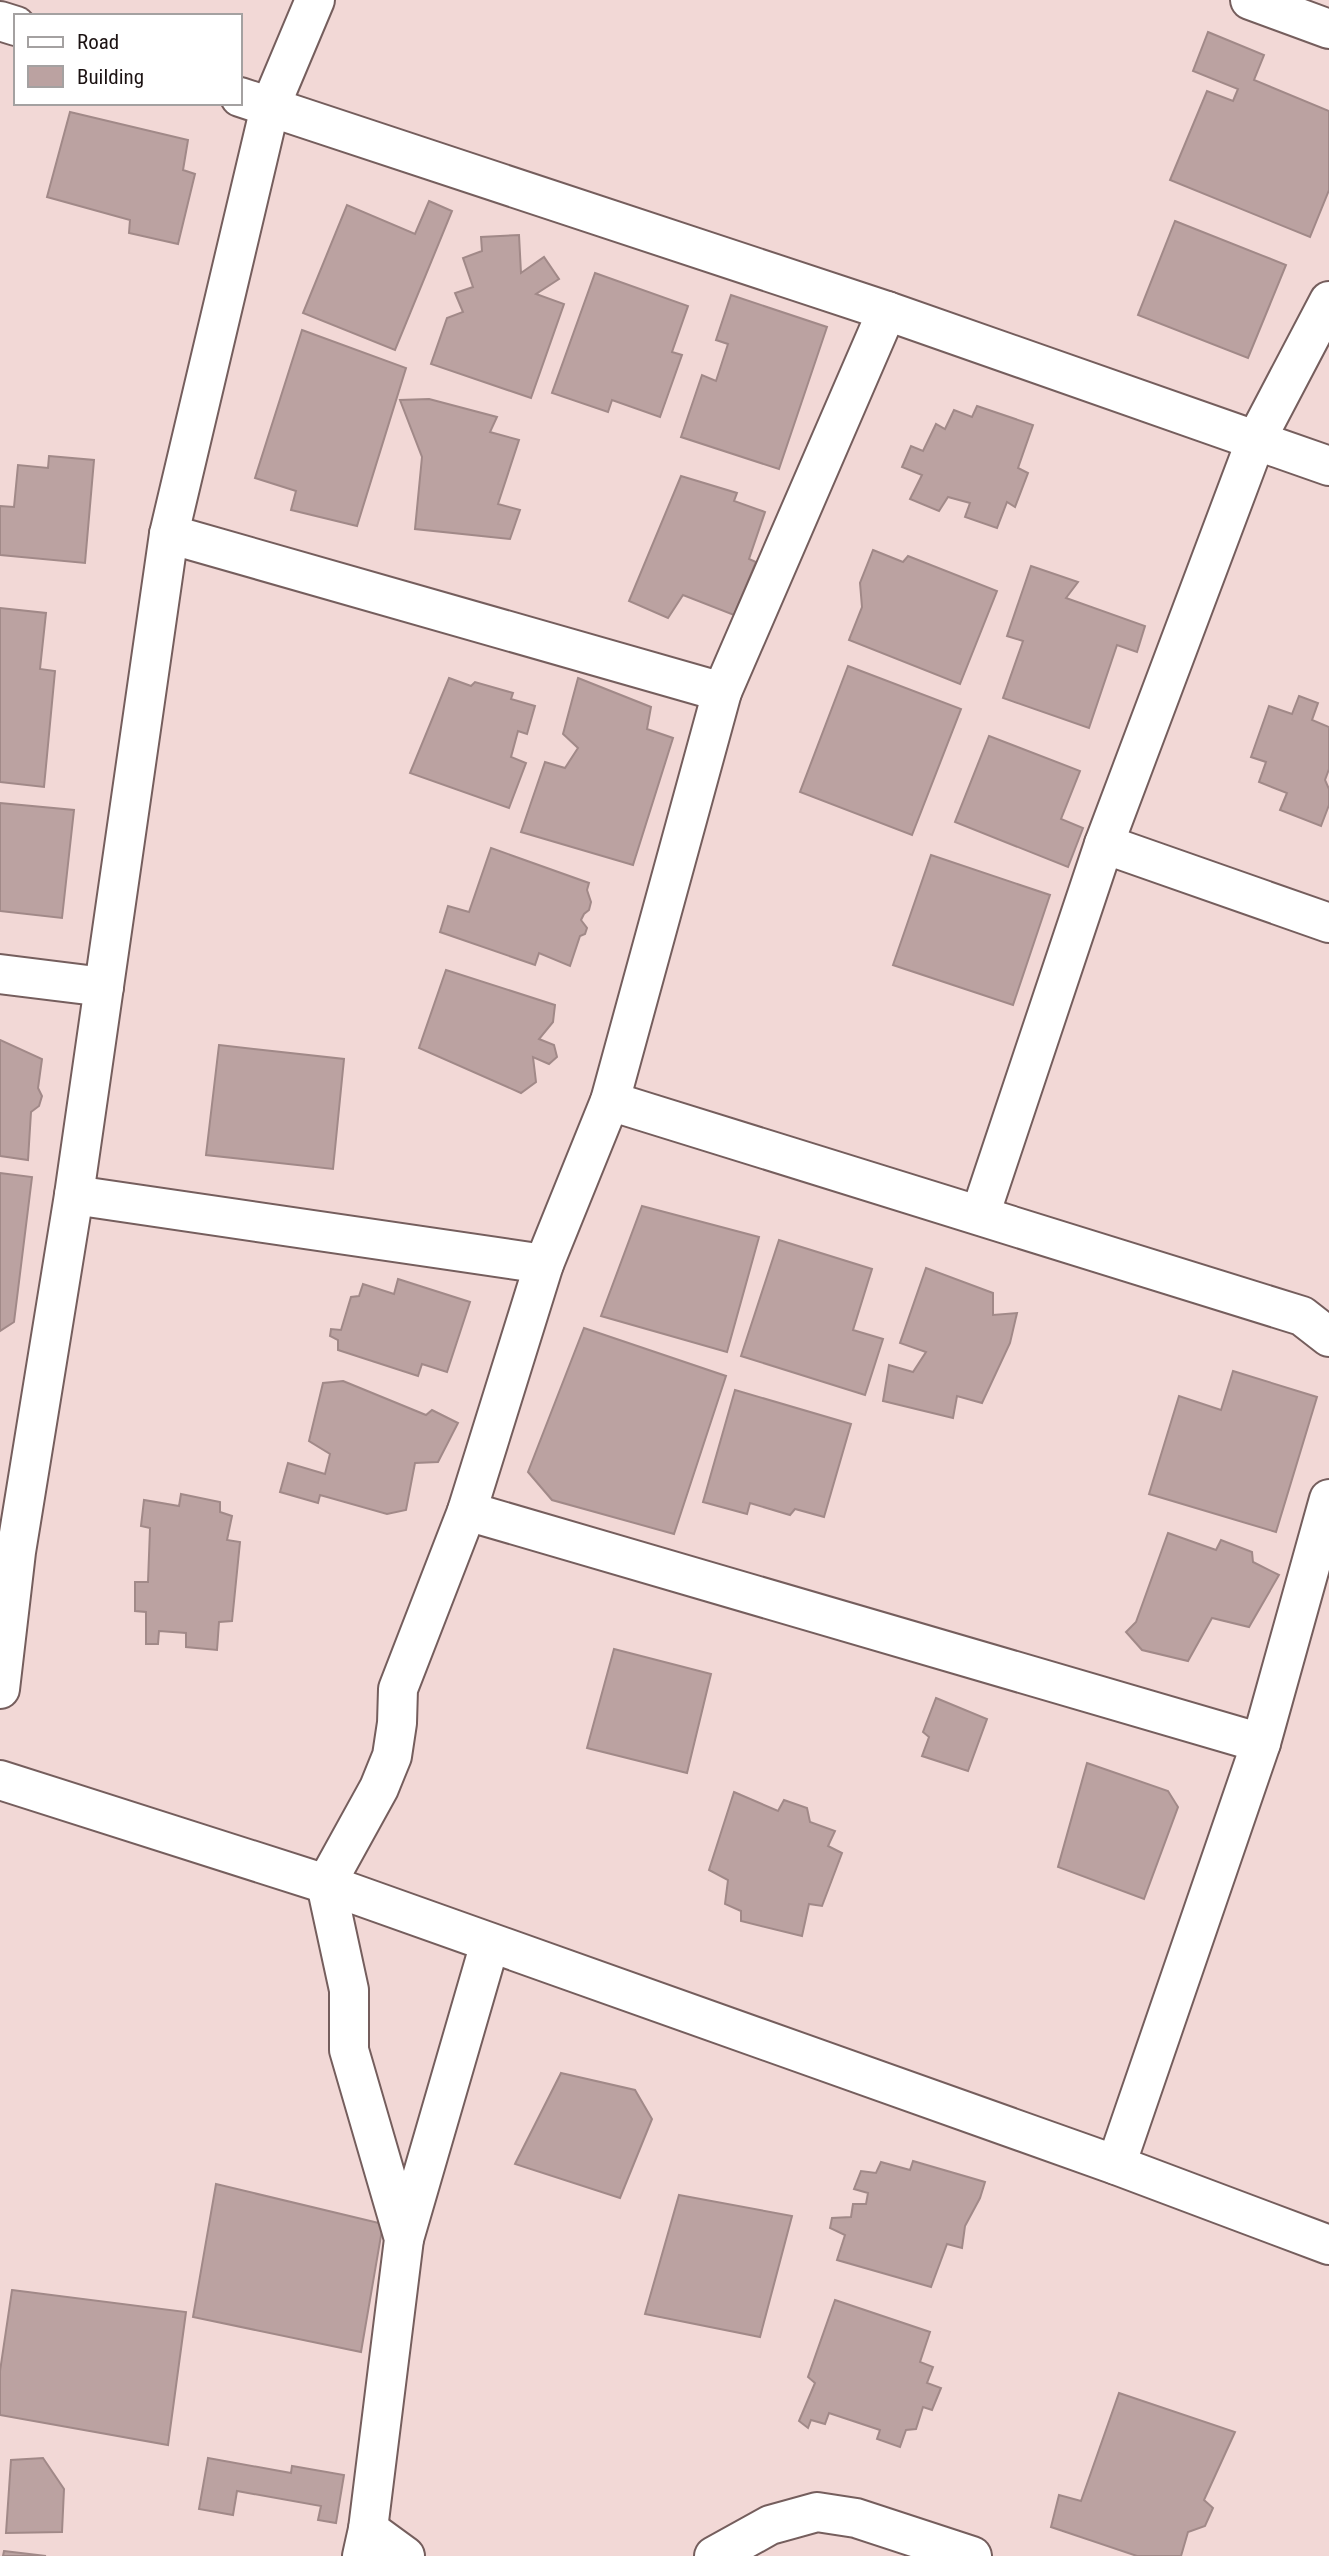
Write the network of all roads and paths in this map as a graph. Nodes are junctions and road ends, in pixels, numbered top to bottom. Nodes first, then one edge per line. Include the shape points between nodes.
1 (315, 0) edge
2 (1250, 0) edge
3 (1329, 29) edge
4 (255, 102) edge
5 (1329, 301) edge
6 (887, 311) junction
7 (1256, 440) junction
8 (1329, 466) edge
9 (169, 534) junction
10 (722, 692) junction
11 (1104, 844) junction
12 (1329, 923) edge
13 (0, 974) edge
14 (104, 987) junction
15 (610, 1101) junction
16 (74, 1195) junction
17 (980, 1215) junction
18 (544, 1264) junction
19 (1329, 1337) edge
20 (1329, 1499) edge
21 (467, 1511) junction
22 (8, 1550) edge
23 (0, 1689) edge
24 (1261, 1743) junction
25 (0, 1780) edge
26 (326, 1884) junction
27 (490, 1943) junction
28 (1116, 2165) junction
29 (404, 2239) junction
30 (1329, 2245) edge
31 (365, 2543) edge
32 (405, 2556) edge
33 (714, 2556) edge
34 (972, 2556) edge

1 - 4 street
2 - 3 street
4 - 6 street
4 - 9 street
5 - 7 street
6 - 7 street
6 - 10 street
7 - 8 street
7 - 11 street
9 - 10 street
9 - 14 street
10 - 15 street
11 - 12 street
11 - 17 street
13 - 14 street
14 - 16 street
15 - 17 street
15 - 18 street
16 - 18 street
16 - 22 street
17 - 19 street via 1302,1316
18 - 21 street
20 - 24 street
21 - 24 street
21 - 26 street via 398,1689 392,1756
22 - 23 street
24 - 28 street
25 - 26 street
26 - 27 street
26 - 29 street via 349,1990 349,2050
27 - 28 street
27 - 29 street
28 - 30 street
29 - 31 street
31 - 32 street
33 - 34 street via 771,2525 817,2512 856,2518

